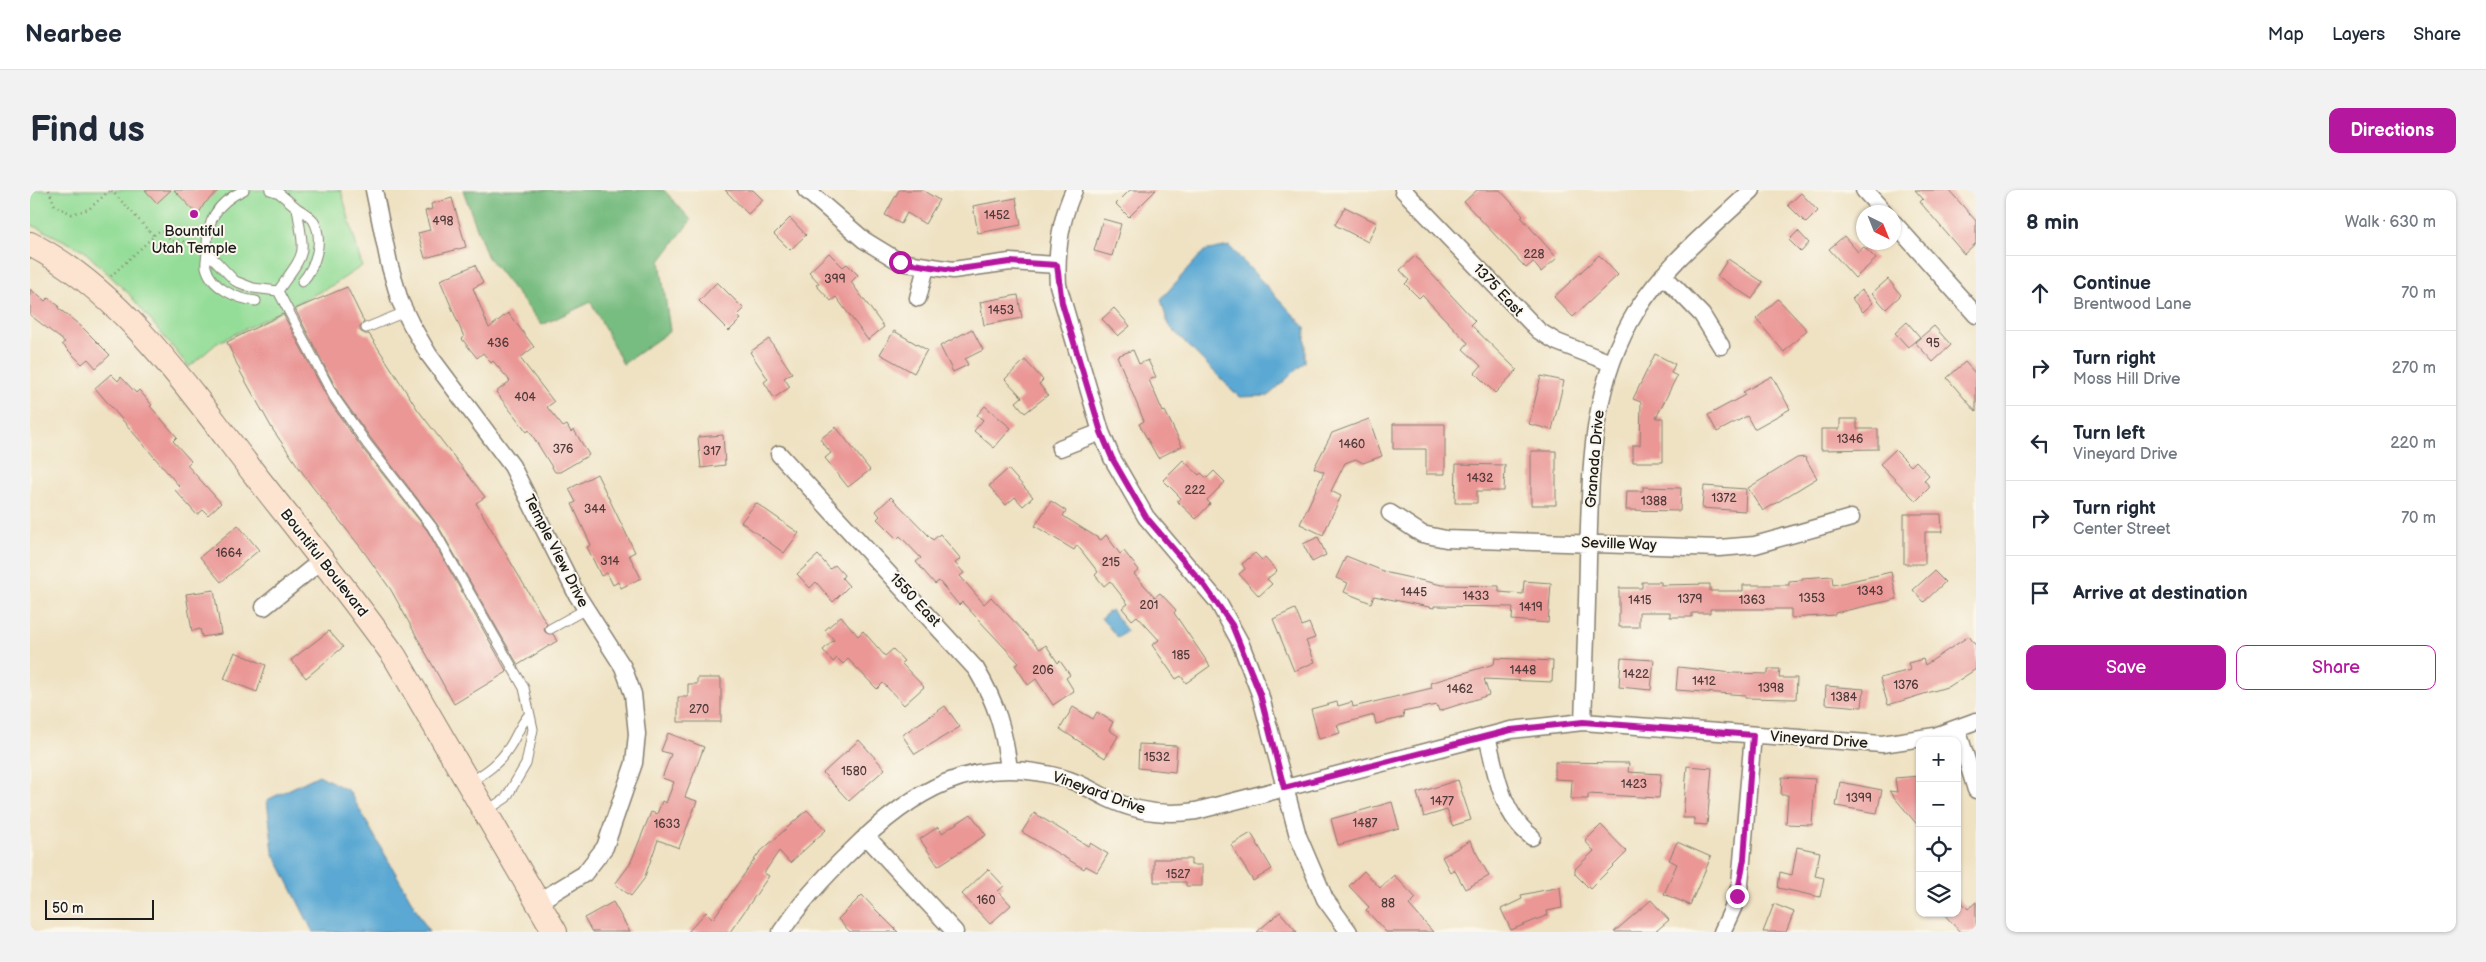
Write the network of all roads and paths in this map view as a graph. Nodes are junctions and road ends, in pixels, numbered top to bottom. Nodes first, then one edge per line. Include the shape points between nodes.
1 (49, 190) edge
2 (111, 190) edge
3 (244, 190) edge
4 (270, 190) edge
5 (374, 190) edge
6 (806, 190) edge
7 (1074, 190) edge
8 (1403, 190) edge
9 (1752, 190) edge
10 (1864, 190) edge
11 (1878, 205) edge
12 (298, 208) junction
13 (1901, 231) edge
14 (154, 236) junction
15 (189, 242) dead end
16 (30, 244) edge
17 (207, 252) junction
18 (1057, 265) junction
19 (926, 267) junction
20 (1663, 275) junction
21 (111, 276) dead end
22 (302, 282) dead end
23 (278, 291) junction
24 (918, 298) dead end
25 (256, 301) dead end
26 (405, 312) junction
27 (1976, 315) edge
28 (366, 328) dead end
29 (1721, 346) dead end
30 (1611, 363) junction
31 (1101, 432) junction
32 (1060, 448) dead end
33 (779, 454) dead end
34 (1390, 513) dead end
35 (1851, 518) dead end
36 (1589, 543) junction
37 (322, 560) junction
38 (264, 608) dead end
39 (586, 609) junction
40 (550, 630) dead end
41 (528, 716) junction
42 (1976, 721) edge
43 (1583, 722) junction
44 (1957, 728) junction
45 (1753, 735) junction
46 (1487, 736) junction
47 (1009, 770) junction
48 (469, 782) junction
49 (1284, 788) junction
50 (1976, 790) edge
51 (486, 811) junction
52 (866, 836) junction
53 (1532, 837) dead end
54 (538, 902) junction
55 (555, 932) edge
56 (781, 932) edge
57 (954, 932) edge
58 (1349, 932) edge
59 (1722, 932) edge

1 - 2 path via 55,206 72,214 89,209
2 - 14 path
3 - 17 lane via 230,197 213,216
4 - 12 lane
5 - 26 street, Temple View Drive via 389,263
6 - 19 street via 876,249 900,262
7 - 18 street via 1060,232
8 - 30 street, 1375 East via 1539,331 1557,342
9 - 20 street, Granada Drive
10 - 11 street
12 - 22 lane via 312,220 318,238 316,256
12 - 23 lane via 303,252 301,260
13 - 27 street
14 - 15 path via 161,230 170,240
14 - 21 path
16 - 37 main road, Bountiful Boulevard via 77,273 116,307 206,412
17 - 23 lane via 236,281 253,288
17 - 25 lane via 206,267 217,284 230,294
18 - 19 street via 1022,262 964,270
18 - 31 street via 1062,303
19 - 24 street
20 - 29 street via 1702,315
20 - 30 street, Granada Drive via 1628,325
23 - 41 lane via 334,397 432,527 450,556 524,688
26 - 28 lane
26 - 39 street, Temple View Drive via 428,355 512,466
30 - 36 street, Granada Drive via 1594,429
31 - 32 street
31 - 49 street via 1136,502 1209,591 1236,634 1260,694
33 - 47 street, 1550 East via 976,669 998,711
34 - 36 street, Seville Way via 1422,534 1446,540
35 - 36 street, Seville Way via 1738,548
36 - 43 street, Granada Drive
37 - 38 street
37 - 48 main road, Bountiful Boulevard via 395,657
39 - 40 lane
39 - 54 street, Temple View Drive via 627,676 635,703 637,747 629,780 600,857 575,881
41 - 48 lane via 499,761
41 - 51 lane via 533,729 526,764 506,798
42 - 44 street, Vineyard Drive
43 - 45 street, Vineyard Drive
43 - 46 street, Vineyard Drive
44 - 45 street, Vineyard Drive via 1912,741 1882,744
44 - 50 street
45 - 59 street via 1740,884
46 - 49 street, Vineyard Drive
46 - 53 street via 1508,811
47 - 49 street, Vineyard Drive via 1064,778 1127,807 1154,813 1196,810
47 - 52 street, Vineyard Drive via 973,773 939,784 908,801
48 - 51 main road, Bountiful Boulevard
49 - 58 street via 1316,882
51 - 54 main road, Bountiful Boulevard
52 - 56 street, Vineyard Drive via 810,892
52 - 57 street
54 - 55 main road, Bountiful Boulevard

